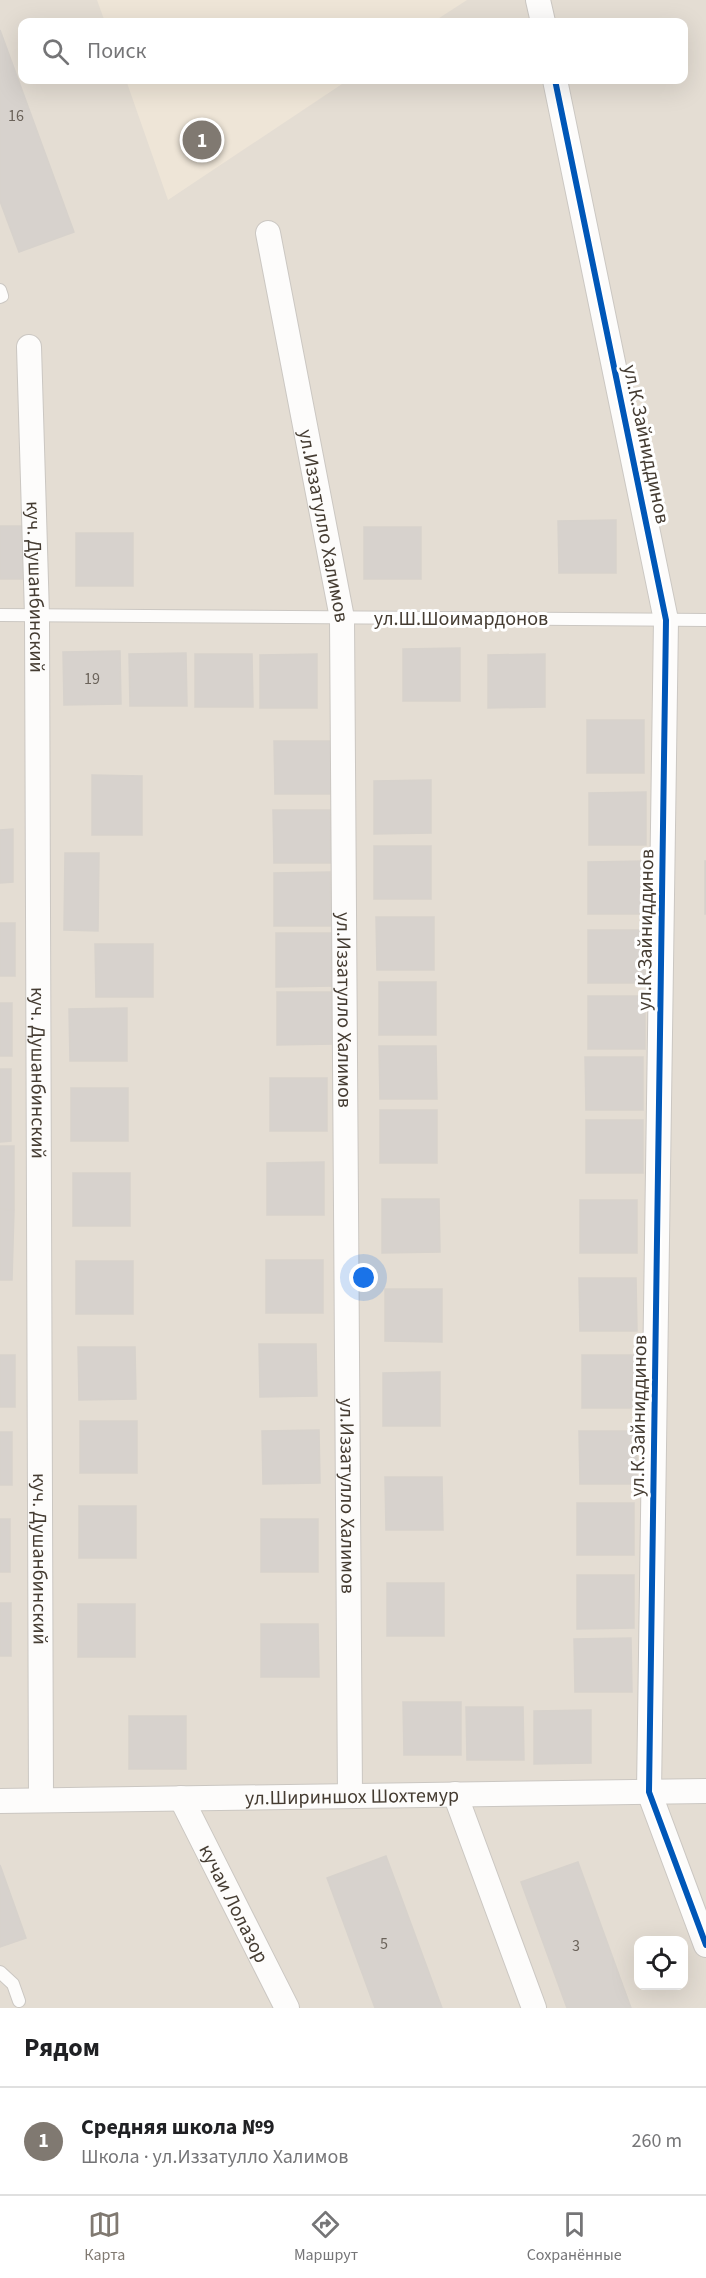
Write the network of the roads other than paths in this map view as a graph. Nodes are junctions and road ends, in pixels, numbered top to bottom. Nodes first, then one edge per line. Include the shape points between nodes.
1 (538, 0) edge
2 (542, 18) edge
3 (556, 84) edge
4 (268, 233) dead end
5 (0, 290) edge
6 (0, 297) edge
7 (29, 347) dead end
8 (0, 615) edge
9 (37, 615) junction
10 (342, 618) junction
11 (666, 620) junction
12 (706, 620) edge
13 (706, 1791) edge
14 (649, 1792) junction
15 (455, 1794) junction
16 (351, 1796) junction
17 (181, 1798) junction
18 (40, 1800) junction
19 (0, 1801) edge
20 (706, 1945) edge
21 (0, 1972) edge
22 (19, 2001) dead end
23 (287, 2008) edge
24 (534, 2008) edge

1 - 2 street
3 - 11 street, ул.К.Зайниддинов
4 - 10 street, ул.Иззатулло Халимов
5 - 6 lane
7 - 9 street, куч. Душанбинский
8 - 9 lane, ул.Ш.Шоимардонов
9 - 10 lane, ул.Ш.Шоимардонов
9 - 18 street, куч. Душанбинский
10 - 11 lane, ул.Ш.Шоимардонов
10 - 16 street, ул.Иззатулло Халимов
11 - 12 lane, ул.Ш.Шоимардонов
11 - 14 street, ул.К.Зайниддинов
13 - 14 street, ул.Шириншох Шохтемур
14 - 15 street, ул.Шириншох Шохтемур
14 - 20 street
15 - 16 street, ул.Шириншох Шохтемур
15 - 24 street
16 - 17 street, ул.Шириншох Шохтемур
17 - 18 street, ул.Шириншох Шохтемур
17 - 23 street, кучаи Лолазор
18 - 19 street, ул.Шириншох Шохтемур
21 - 22 lane via 13,1984

